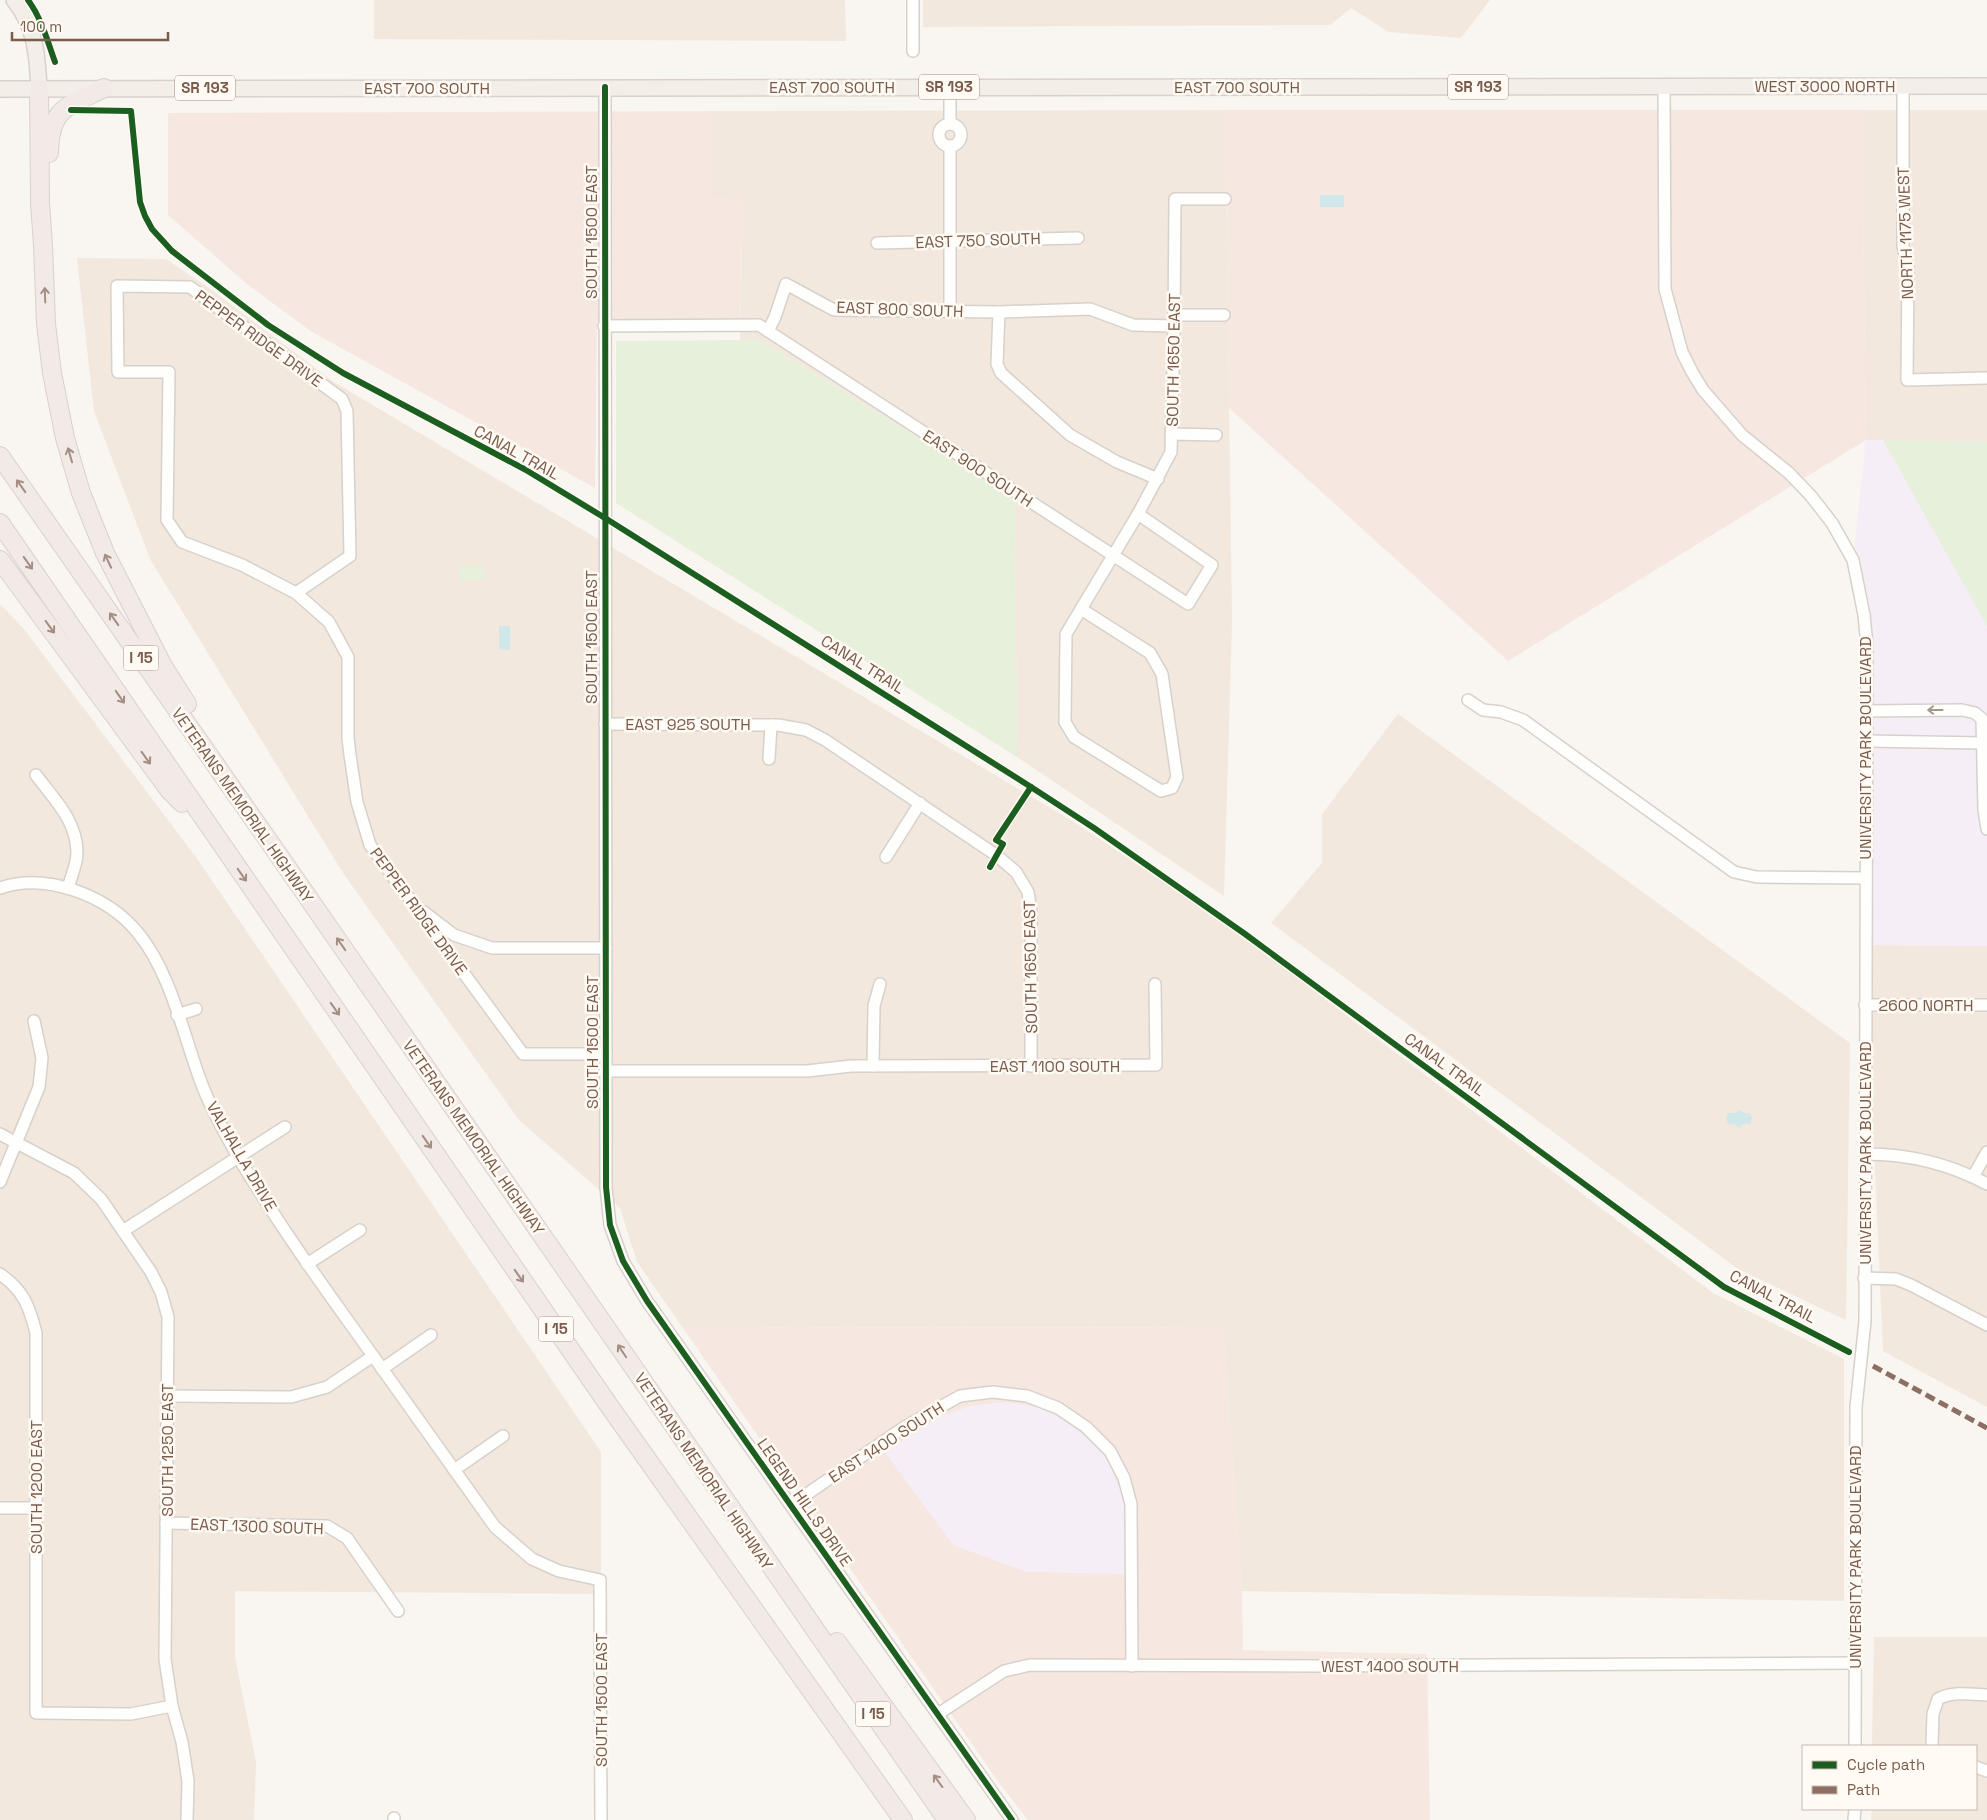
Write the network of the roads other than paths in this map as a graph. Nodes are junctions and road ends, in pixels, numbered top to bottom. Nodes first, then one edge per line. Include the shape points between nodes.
1 (14, 0) edge
2 (913, 0) edge
3 (912, 51) dead end
4 (1903, 86) junction
5 (1987, 86) edge
6 (605, 87) junction
7 (950, 87) junction
8 (1664, 87) junction
9 (0, 88) edge
10 (39, 88) junction
11 (104, 88) junction
12 (950, 124) junction
13 (950, 146) junction
14 (1225, 199) dead end
15 (1078, 238) dead end
16 (949, 241) junction
17 (877, 243) dead end
18 (44, 245) junction
19 (950, 311) junction
20 (998, 312) junction
21 (1224, 315) dead end
22 (1174, 321) junction
23 (604, 326) junction
24 (768, 331) junction
25 (1987, 378) edge
26 (1171, 434) junction
27 (1216, 435) dead end
28 (0, 456) edge
29 (1158, 479) junction
30 (1138, 514) junction
31 (0, 523) edge
32 (1113, 556) junction
33 (0, 560) edge
34 (296, 593) junction
35 (1081, 609) junction
36 (1468, 700) dead end
37 (1866, 711) junction
38 (605, 724) junction
39 (770, 724) junction
40 (1866, 741) junction
41 (1982, 743) junction
42 (769, 759) dead end
43 (36, 775) dead end
44 (920, 803) junction
45 (1987, 829) edge
46 (214, 835) junction
47 (886, 857) dead end
48 (282, 860) junction
49 (1016, 872) joint
50 (1865, 878) junction
51 (0, 888) edge
52 (68, 888) junction
53 (414, 905) junction
54 (606, 948) junction
55 (880, 984) dead end
56 (1155, 984) dead end
57 (1865, 1005) junction
58 (1987, 1005) edge
59 (196, 1008) dead end
60 (178, 1015) junction
61 (34, 1021) dead end
62 (606, 1054) junction
63 (873, 1066) junction
64 (1031, 1066) junction
65 (605, 1071) junction
66 (285, 1126) dead end
67 (0, 1134) edge
68 (17, 1142) junction
69 (1987, 1152) edge
70 (1865, 1154) junction
71 (238, 1157) junction
72 (1973, 1177) junction
73 (0, 1182) edge
74 (1987, 1184) edge
75 (606, 1187) joint
76 (360, 1230) dead end
77 (123, 1231) junction
78 (307, 1264) junction
79 (0, 1274) edge
80 (1864, 1278) junction
81 (1987, 1325) edge
82 (432, 1335) dead end
83 (373, 1356) junction
84 (382, 1369) junction
85 (167, 1396) junction
86 (503, 1436) dead end
87 (454, 1470) junction
88 (790, 1505) junction
89 (0, 1508) edge
90 (36, 1508) junction
91 (166, 1523) junction
92 (600, 1580) joint
93 (799, 1608) junction
94 (398, 1611) dead end
95 (1855, 1663) junction
96 (1132, 1666) junction
97 (1987, 1695) edge
98 (172, 1706) junction
99 (938, 1714) junction
100 (1855, 1745) edge
101 (1932, 1745) edge
102 (187, 1820) edge
103 (600, 1820) edge
104 (903, 1820) edge
105 (947, 1820) edge
106 (966, 1820) edge
107 (1012, 1820) edge

1 - 10 main road via 34,38
2 - 3 street
4 - 5 main road, WEST 3000 NORTH / SR 193
4 - 8 main road, WEST 3000 NORTH / SR 193
4 - 25 street, NORTH 1175 WEST via 1903,246 1908,268 1907,380
6 - 7 main road, EAST 700 SOUTH / SR 193
6 - 11 main road, EAST 700 SOUTH / SR 193
6 - 23 street, SOUTH 1500 EAST
7 - 8 main road, EAST 700 SOUTH / SR 193
7 - 12 street
8 - 37 street, UNIVERSITY PARK BOULEVARD via 1665,289 1682,352 1703,390 1742,435 1789,473 1811,496 1832,523 1852,560 1867,645
9 - 10 main road, EAST 700 SOUTH / SR 193
10 - 11 main road, EAST 700 SOUTH / SR 193
10 - 18 highway via 40,203
11 - 18 highway via 66,107 54,123 49,147 50,208
12 - 13 street via 959,128 961,135 958,143
12 - 13 street via 941,128 938,135 942,144
13 - 16 street
14 - 22 street, SOUTH 1650 EAST via 1175,200
15 - 16 street, EAST 750 SOUTH
16 - 17 street, EAST 750 SOUTH
16 - 19 street
48 -> 18 highway via 163,666 113,572 88,513 68,450 52,373 46,324
19 - 20 street, EAST 800 SOUTH
19 - 24 street, EAST 800 SOUTH via 834,310 786,284
20 - 22 street, EAST 800 SOUTH via 1090,309 1132,325
20 - 29 street via 997,364 1001,373 1070,435 1117,462
21 - 22 street, EAST 800 SOUTH
22 - 26 street, SOUTH 1650 EAST
23 - 24 street via 759,325
23 - 38 street, SOUTH 1500 EAST
24 - 32 street, EAST 900 SOUTH
26 - 27 street
26 - 29 street, SOUTH 1650 EAST via 1171,452
48 -> 28 highway, VETERANS MEMORIAL HIGHWAY / I 15
29 - 30 street, SOUTH 1650 EAST
30 - 32 street, SOUTH 1650 EAST
30 - 32 street, EAST 900 SOUTH via 1212,565 1188,604
31 -> 46 highway, I 15
32 - 35 street, SOUTH 1650 EAST
33 -> 46 highway via 170,791
34 - 34 street, PEPPER RIDGE DRIVE via 242,566 182,542 166,520 169,372 118,372 117,286 190,286 342,399 347,411 350,556
34 - 53 street, PEPPER RIDGE DRIVE via 329,622 348,657 348,738 357,802 370,845
35 - 35 street, SOUTH 1650 EAST via 1066,634 1065,722 1074,737 1161,791 1172,788 1177,777 1162,674 1150,653
36 - 50 street via 1483,710 1502,712 1523,720 1734,872 1758,877
37 - 40 street, UNIVERSITY PARK BOULEVARD
41 -> 37 street via 1982,719 1975,713 1962,710
38 - 39 street, EAST 925 SOUTH
38 - 54 street, SOUTH 1500 EAST
39 - 42 street, EAST 925 SOUTH
39 - 44 street, EAST 925 SOUTH via 806,730 825,740
40 - 41 street
40 - 50 street, UNIVERSITY PARK BOULEVARD
41 - 45 street
43 - 52 street via 74,829 77,854
44 - 47 street
44 - 49 street, EAST 925 SOUTH
46 -> 104 highway, I 15 via 610,1406
93 -> 48 highway, VETERANS MEMORIAL HIGHWAY / I 15
49 - 64 street, SOUTH 1650 EAST via 1028,892 1031,912
50 - 57 street, UNIVERSITY PARK BOULEVARD
51 - 52 street, VALHALLA DRIVE via 37,884
52 - 60 street, VALHALLA DRIVE via 94,898 116,912 138,933 161,966
53 - 54 street via 454,935 492,948
53 - 62 street, PEPPER RIDGE DRIVE via 523,1054
54 - 62 street, SOUTH 1500 EAST
55 - 63 street via 874,1006
56 - 64 street, EAST 1100 SOUTH via 1156,1065
57 - 58 street, 2600 NORTH
57 - 70 street, UNIVERSITY PARK BOULEVARD
59 - 60 street
60 - 71 street, VALHALLA DRIVE via 202,1085
61 - 68 street via 42,1058 39,1087
62 - 65 street, SOUTH 1500 EAST
63 - 64 street, EAST 1100 SOUTH
63 - 65 street, EAST 1100 SOUTH via 807,1071
65 - 75 street, SOUTH 1500 EAST
66 - 71 street
67 - 68 street
68 - 73 street
68 - 77 street, SOUTH 1250 EAST via 74,1173 101,1199
69 - 72 street
70 - 72 street via 1926,1159
70 - 80 street, UNIVERSITY PARK BOULEVARD
71 - 77 street
71 - 78 street, VALHALLA DRIVE
72 - 74 street
75 - 88 street, LEGEND HILLS DRIVE via 610,1225 623,1261 647,1301
76 - 78 street
77 - 85 street, SOUTH 1250 EAST via 151,1272 168,1317
78 - 83 street, VALHALLA DRIVE
79 - 90 street, SOUTH 1200 EAST via 15,1285 30,1310 36,1332
80 - 81 street via 1896,1279
80 - 95 street, UNIVERSITY PARK BOULEVARD via 1865,1320 1856,1406
82 - 84 street
83 - 84 street, VALHALLA DRIVE
83 - 85 street via 327,1387 291,1397
84 - 87 street, VALHALLA DRIVE
85 - 91 street, SOUTH 1250 EAST
86 - 87 street
87 - 92 street, VALHALLA DRIVE via 496,1527 532,1559 559,1571
88 - 96 street, EAST 1400 SOUTH via 906,1426 960,1396 993,1392 1028,1396 1058,1408 1086,1427 1110,1451 1124,1478 1131,1504
88 - 99 street, LEGEND HILLS DRIVE
89 - 90 street
90 - 98 street, SOUTH 1200 EAST via 36,1713 131,1714
91 - 94 street, EAST 1300 SOUTH via 327,1526 347,1538
91 - 98 street, SOUTH 1250 EAST via 165,1659
92 - 103 street, SOUTH 1500 EAST
93 - 105 highway, VETERANS MEMORIAL HIGHWAY / I 15
106 -> 93 highway via 830,1632
95 - 96 street, WEST 1400 SOUTH
95 - 100 street, UNIVERSITY PARK BOULEVARD
96 - 99 street, WEST 1400 SOUTH via 1030,1665 1004,1672
97 - 101 street via 1954,1694 1938,1699 1933,1714
98 - 102 street, SOUTH 1250 EAST via 188,1782
99 - 107 street, LEGEND HILLS DRIVE

